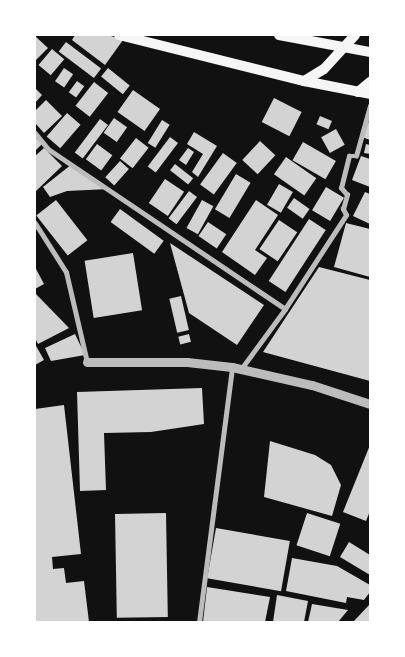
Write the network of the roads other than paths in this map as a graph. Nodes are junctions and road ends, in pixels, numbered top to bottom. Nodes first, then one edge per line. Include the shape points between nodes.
1 (119, 35) edge
2 (279, 35) edge
3 (356, 35) edge
4 (370, 52) edge
5 (304, 81) junction
6 (370, 82) edge
7 (358, 92) junction
8 (370, 94) edge
9 (370, 106) edge
10 (35, 133) edge
11 (35, 223) edge
12 (285, 309) junction
13 (86, 362) joint
14 (236, 368) junction
15 (370, 404) edge
16 (199, 622) edge

1 - 5 main road
2 - 4 main road
3 - 5 main road via 324,69
5 - 7 main road
6 - 7 main road
7 - 8 main road
9 - 12 street via 356,156 349,156 341,188 347,195 343,209 346,215
10 - 12 street via 48,149
11 - 13 street via 66,272
12 - 14 street
13 - 14 street via 187,362
14 - 15 street via 312,385
14 - 16 street

